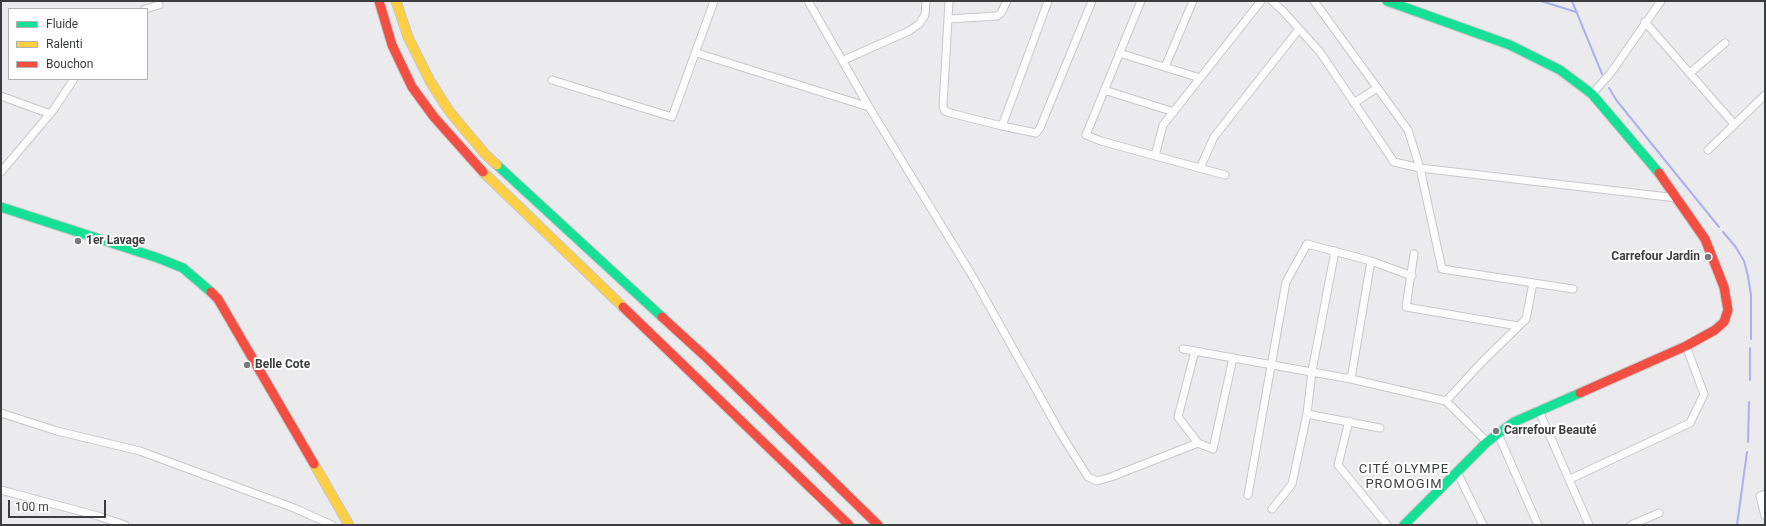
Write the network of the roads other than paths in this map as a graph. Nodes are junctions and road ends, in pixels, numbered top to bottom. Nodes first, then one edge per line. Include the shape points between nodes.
1 (379, 1) edge
2 (396, 1) edge
3 (714, 1) edge
4 (808, 1) edge
5 (926, 1) edge
6 (949, 1) edge
7 (1007, 1) edge
8 (1048, 1) edge
9 (1092, 1) edge
10 (1141, 1) edge
11 (1193, 1) edge
12 (1261, 1) edge
13 (1272, 1) edge
14 (1314, 1) edge
15 (1387, 1) edge
16 (1660, 1) edge
17 (1400, 3) edge
18 (159, 5) dead end
19 (148, 8) edge
20 (948, 19) junction
21 (1645, 22) junction
22 (1299, 29) junction
23 (1725, 43) dead end
24 (697, 53) junction
25 (1119, 53) junction
26 (844, 60) junction
27 (1165, 67) junction
28 (1690, 73) junction
29 (1200, 78) junction
30 (73, 80) edge
31 (552, 80) dead end
32 (1377, 88) junction
33 (1104, 90) junction
34 (1592, 94) junction
35 (1765, 95) edge
36 (1, 96) edge
37 (1354, 103) junction
38 (869, 107) junction
39 (1174, 112) junction
40 (50, 114) junction
41 (1734, 124) junction
42 (1002, 126) junction
43 (1708, 150) dead end
44 (1155, 156) junction
45 (1200, 168) junction
46 (1420, 168) junction
47 (1, 172) edge
48 (1224, 175) dead end
49 (1677, 198) junction
50 (1, 206) edge
51 (1335, 251) junction
52 (1414, 254) dead end
53 (1371, 261) junction
54 (1412, 276) junction
55 (1533, 283) junction
56 (1573, 289) dead end
57 (1518, 326) junction
58 (1686, 346) junction
59 (1183, 349) dead end
60 (1195, 351) junction
61 (1233, 358) junction
62 (1272, 365) junction
63 (1312, 372) junction
64 (1351, 379) junction
65 (1446, 401) junction
66 (1539, 411) junction
67 (1, 413) edge
68 (1307, 414) junction
69 (1349, 421) junction
70 (1380, 428) dead end
71 (1498, 434) junction
72 (1198, 442) junction
73 (1487, 442) junction
74 (1457, 472) junction
75 (1570, 478) junction
76 (1, 490) edge
77 (1765, 494) edge
78 (1248, 495) dead end
79 (1272, 510) dead end
80 (1659, 513) dead end
81 (1765, 516) edge
82 (1481, 524) edge
83 (125, 525) edge
84 (332, 525) edge
85 (349, 525) edge
86 (849, 525) edge
87 (878, 525) edge
88 (1387, 525) edge
89 (1404, 525) edge
90 (1538, 525) edge
91 (1589, 525) edge
92 (1631, 525) edge

1 - 86 main road via 392,44 412,87 474,164
2 - 87 main road via 408,37 430,81 449,111 485,154 708,359
3 - 24 street
4 - 26 street
5 - 26 street via 925,15 919,24
6 - 20 street
7 - 20 street via 1001,13 996,16
8 - 42 street
9 - 42 street via 1040,128 1036,133
10 - 25 street
11 - 27 street
12 - 29 street
13 - 22 street
14 - 32 street
15 - 17 main road
16 - 21 street
17 - 34 main road via 1510,45 1560,70
18 - 19 street
20 - 42 street via 943,107 945,111
21 - 28 street
21 - 34 street via 1610,74
22 - 37 street via 1320,52
22 - 45 street via 1214,137
23 - 28 street
24 - 31 street via 672,117
24 - 38 street
25 - 27 street
25 - 33 street
26 - 38 street
27 - 29 street
28 - 41 street
29 - 39 street
30 - 40 street
32 - 37 street
32 - 46 street via 1408,130
33 - 39 street
33 - 44 street via 1086,135
34 - 49 main road via 1666,181
35 - 41 street
36 - 40 street
37 - 46 street via 1394,162
38 - 72 street via 973,277 1064,440 1088,477 1097,481 1104,479
39 - 44 street via 1163,125
40 - 47 street
41 - 43 street
44 - 45 street
45 - 48 street
46 - 49 street
46 - 55 street via 1442,269
49 - 58 main road via 1705,239 1724,288 1728,310 1724,322 1715,330
50 - 85 main road via 158,258 183,268 202,282 218,299
51 - 53 street
51 - 62 street via 1307,244 1286,282
51 - 63 street
52 - 54 street
53 - 54 street
53 - 64 street
54 - 57 street via 1406,307
55 - 56 street
55 - 57 street via 1526,319
57 - 65 street
58 - 66 main road
58 - 75 street via 1704,394 1690,423
59 - 60 street
60 - 61 street
60 - 72 street via 1178,417
61 - 62 street
61 - 72 street via 1213,449
62 - 63 street
62 - 78 street
63 - 64 street
63 - 68 street
64 - 65 street
65 - 73 street
66 - 71 main road via 1514,422
66 - 75 street
67 - 84 street via 57,431 140,451 294,508
68 - 69 street
68 - 79 street via 1292,484
69 - 70 street
69 - 88 street via 1338,465
71 - 73 main road
71 - 90 street
73 - 74 main road
74 - 82 street
74 - 89 main road
75 - 91 street
76 - 83 street
77 - 81 street via 1760,496
80 - 92 street

